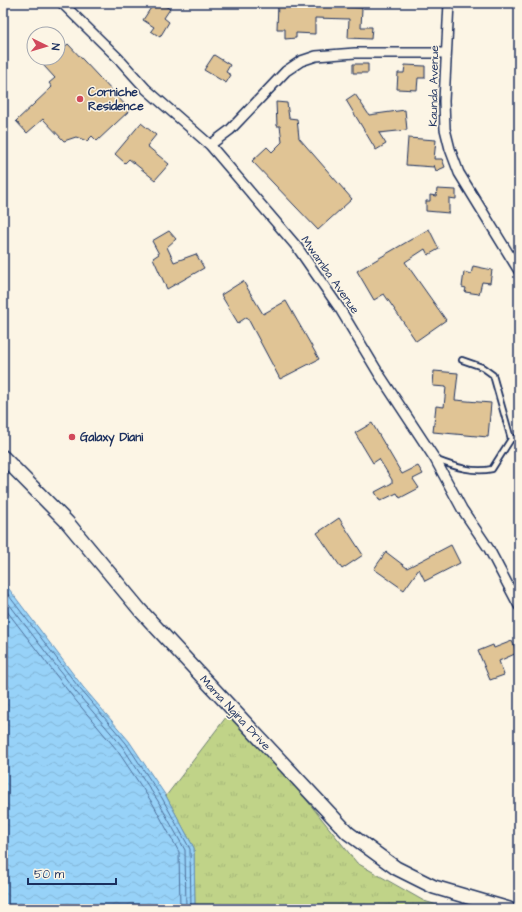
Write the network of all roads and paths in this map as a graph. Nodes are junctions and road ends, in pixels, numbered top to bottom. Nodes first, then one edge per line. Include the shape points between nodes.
1 (62, 3) edge
2 (450, 3) edge
3 (446, 53) junction
4 (210, 145) junction
5 (519, 271) edge
6 (462, 360) dead end
7 (519, 438) edge
8 (511, 439) junction
9 (3, 457) edge
10 (435, 459) junction
11 (519, 606) edge
12 (509, 909) edge

1 - 4 street, Mwamba Avenue via 146,89
2 - 3 street, Kaunda Avenue
3 - 4 street via 355,53 316,56 301,61 286,71 230,130
3 - 5 street, Kaunda Avenue via 445,122 450,149 460,173
4 - 10 street, Mwamba Avenue via 282,229 326,287
6 - 8 lane via 494,374
7 - 8 lane
8 - 10 lane via 492,469 482,472
9 - 12 street, Mama Ngina Drive via 67,522 140,610 348,833 396,868 434,887
10 - 11 street, Mwamba Avenue via 462,509 489,549

